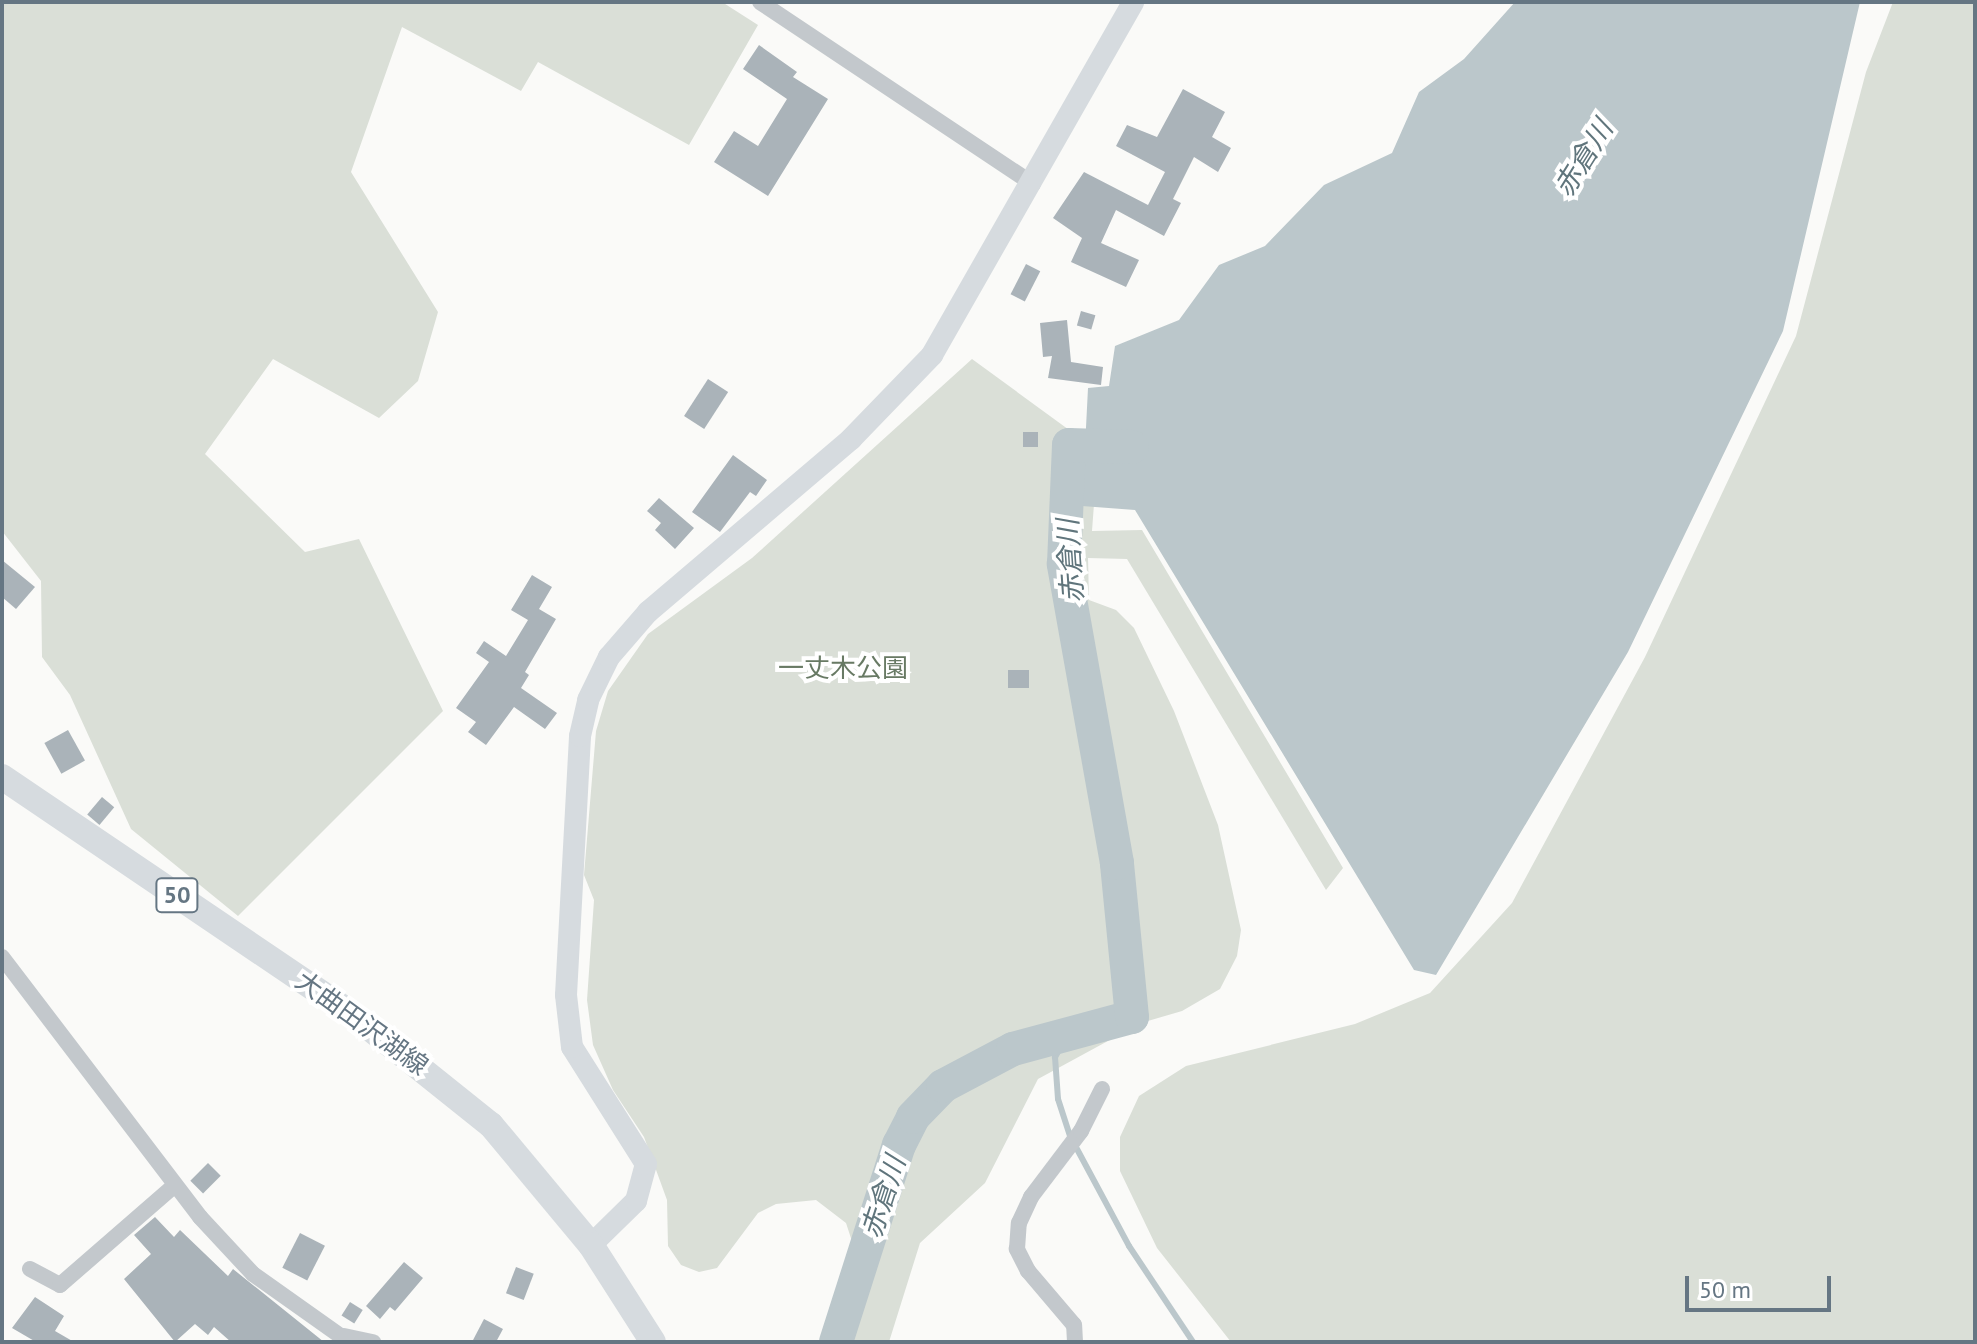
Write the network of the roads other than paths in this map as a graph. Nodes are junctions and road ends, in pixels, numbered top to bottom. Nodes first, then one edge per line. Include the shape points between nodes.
1 (760, 2) edge
2 (1133, 2) edge
3 (1033, 184) junction
4 (2, 777) edge
5 (2, 957) edge
6 (1102, 1089) dead end
7 (175, 1185) junction
8 (591, 1245) junction
9 (30, 1269) dead end
10 (346, 1339) edge
11 (373, 1342) edge
12 (653, 1342) edge
13 (1075, 1342) edge

1 - 3 street
2 - 3 street
3 - 8 street via 932,355 908,384 648,612 609,657 588,700 580,736 566,995 572,1047 646,1164 636,1201
4 - 8 main road, 大曲田沢湖線 / 50 via 431,1073 491,1125
5 - 7 street
6 - 13 street via 1081,1131 1031,1197 1019,1223 1017,1249 1028,1271 1074,1325
7 - 9 street via 60,1285
7 - 10 street via 253,1274
8 - 12 main road, 大曲田沢湖線 / 50
10 - 11 street

